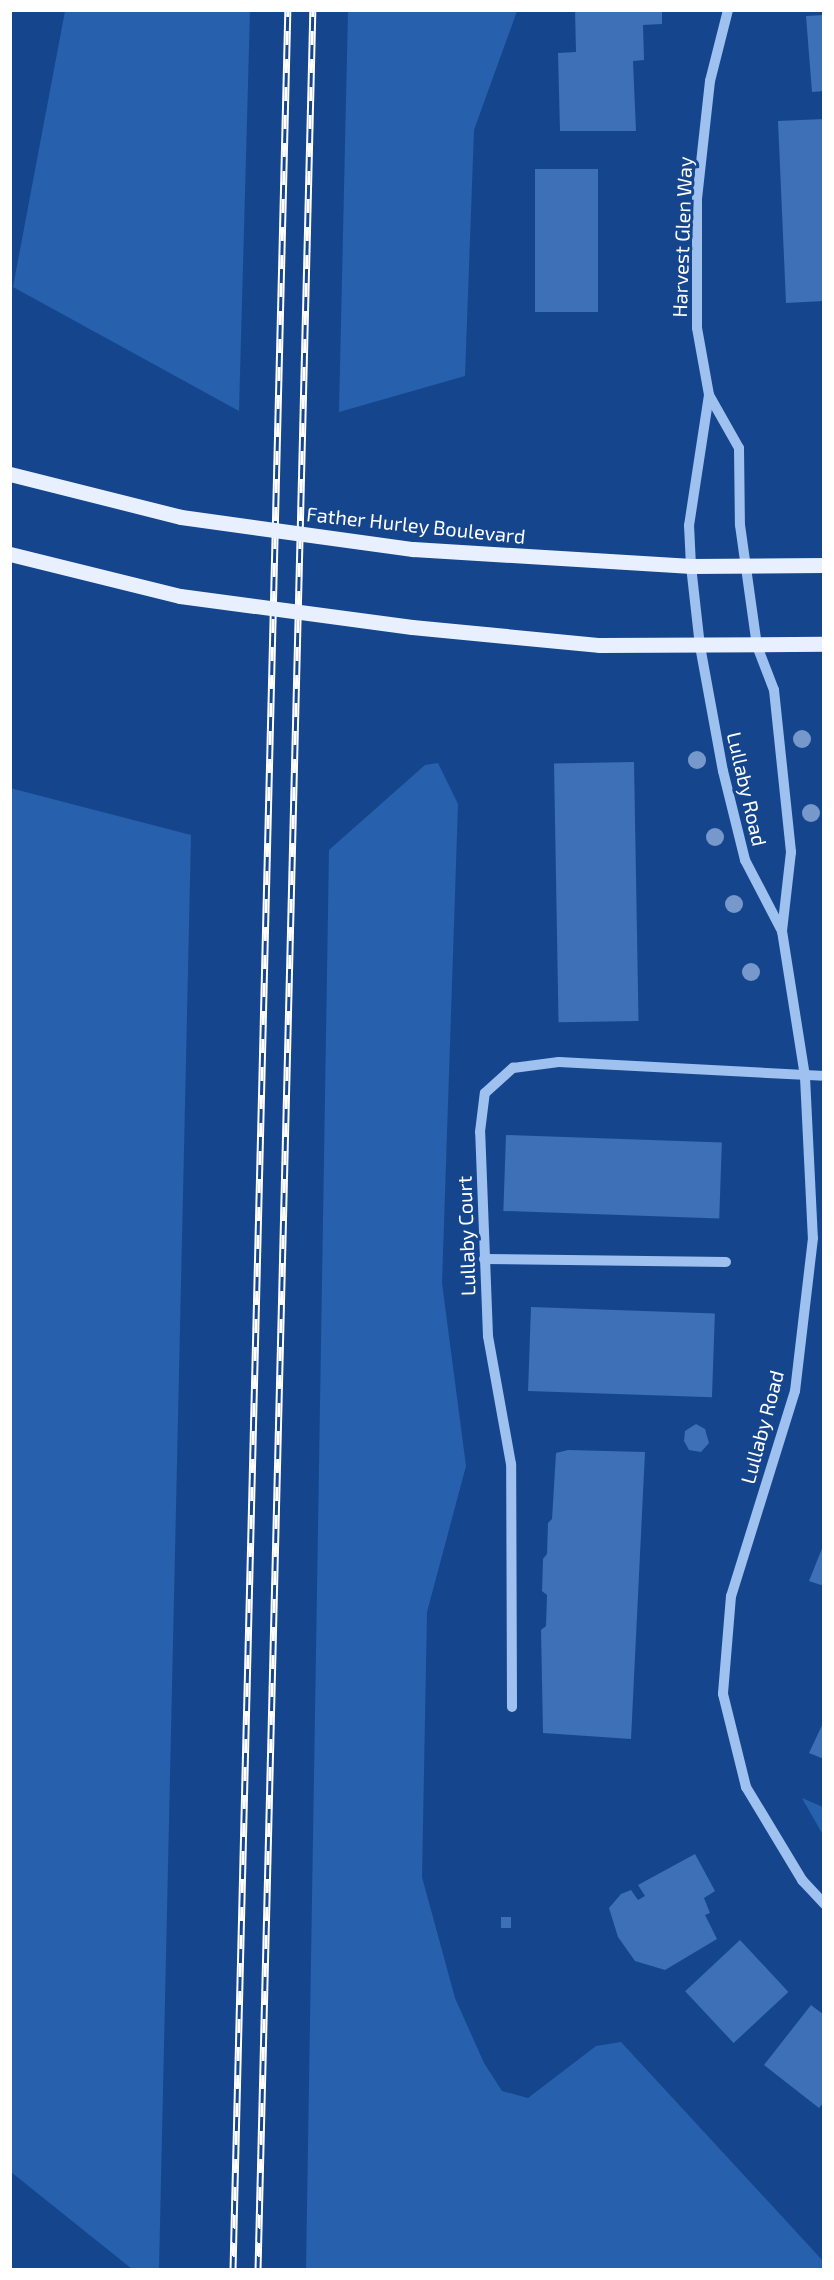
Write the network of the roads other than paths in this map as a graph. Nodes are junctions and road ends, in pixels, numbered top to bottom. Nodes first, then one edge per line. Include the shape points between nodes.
1 (728, 10) edge
2 (709, 395) junction
3 (10, 474) edge
4 (10, 554) edge
5 (824, 565) edge
6 (691, 566) junction
7 (747, 568) junction
8 (824, 644) edge
9 (700, 646) junction
10 (757, 646) junction
11 (782, 931) junction
12 (824, 1076) edge
13 (806, 1077) junction
14 (484, 1259) junction
15 (726, 1262) dead end
16 (512, 1707) dead end
17 (824, 1904) edge

1 - 2 street, Harvest Glen Way via 710,81 697,199 697,328
2 - 6 street, Harvest Glen Way via 689,525
2 - 7 street, Harvest Glen Way via 739,448 741,525
3 - 6 main road, Father Hurley Boulevard, bridge via 181,517 413,549
4 - 9 main road, bridge via 180,596 412,627 600,645
5 - 7 main road, Father Hurley Boulevard
6 - 7 main road, Father Hurley Boulevard
6 - 9 street, Harvest Glen Way
7 - 10 street, Harvest Glen Way
8 - 10 main road
9 - 10 main road
9 - 11 street, Lullaby Road via 723,771 745,860
10 - 11 street, Lullaby Road via 774,690 791,852
11 - 13 street, Lullaby Road
12 - 13 street, Lullaby Court
13 - 14 street, Lullaby Court via 559,1062 513,1068 485,1093 480,1132
13 - 17 street, Lullaby Road via 813,1238 795,1391 731,1596 723,1694 746,1787 802,1880
14 - 15 street
14 - 16 street, Lullaby Court via 488,1336 511,1464

